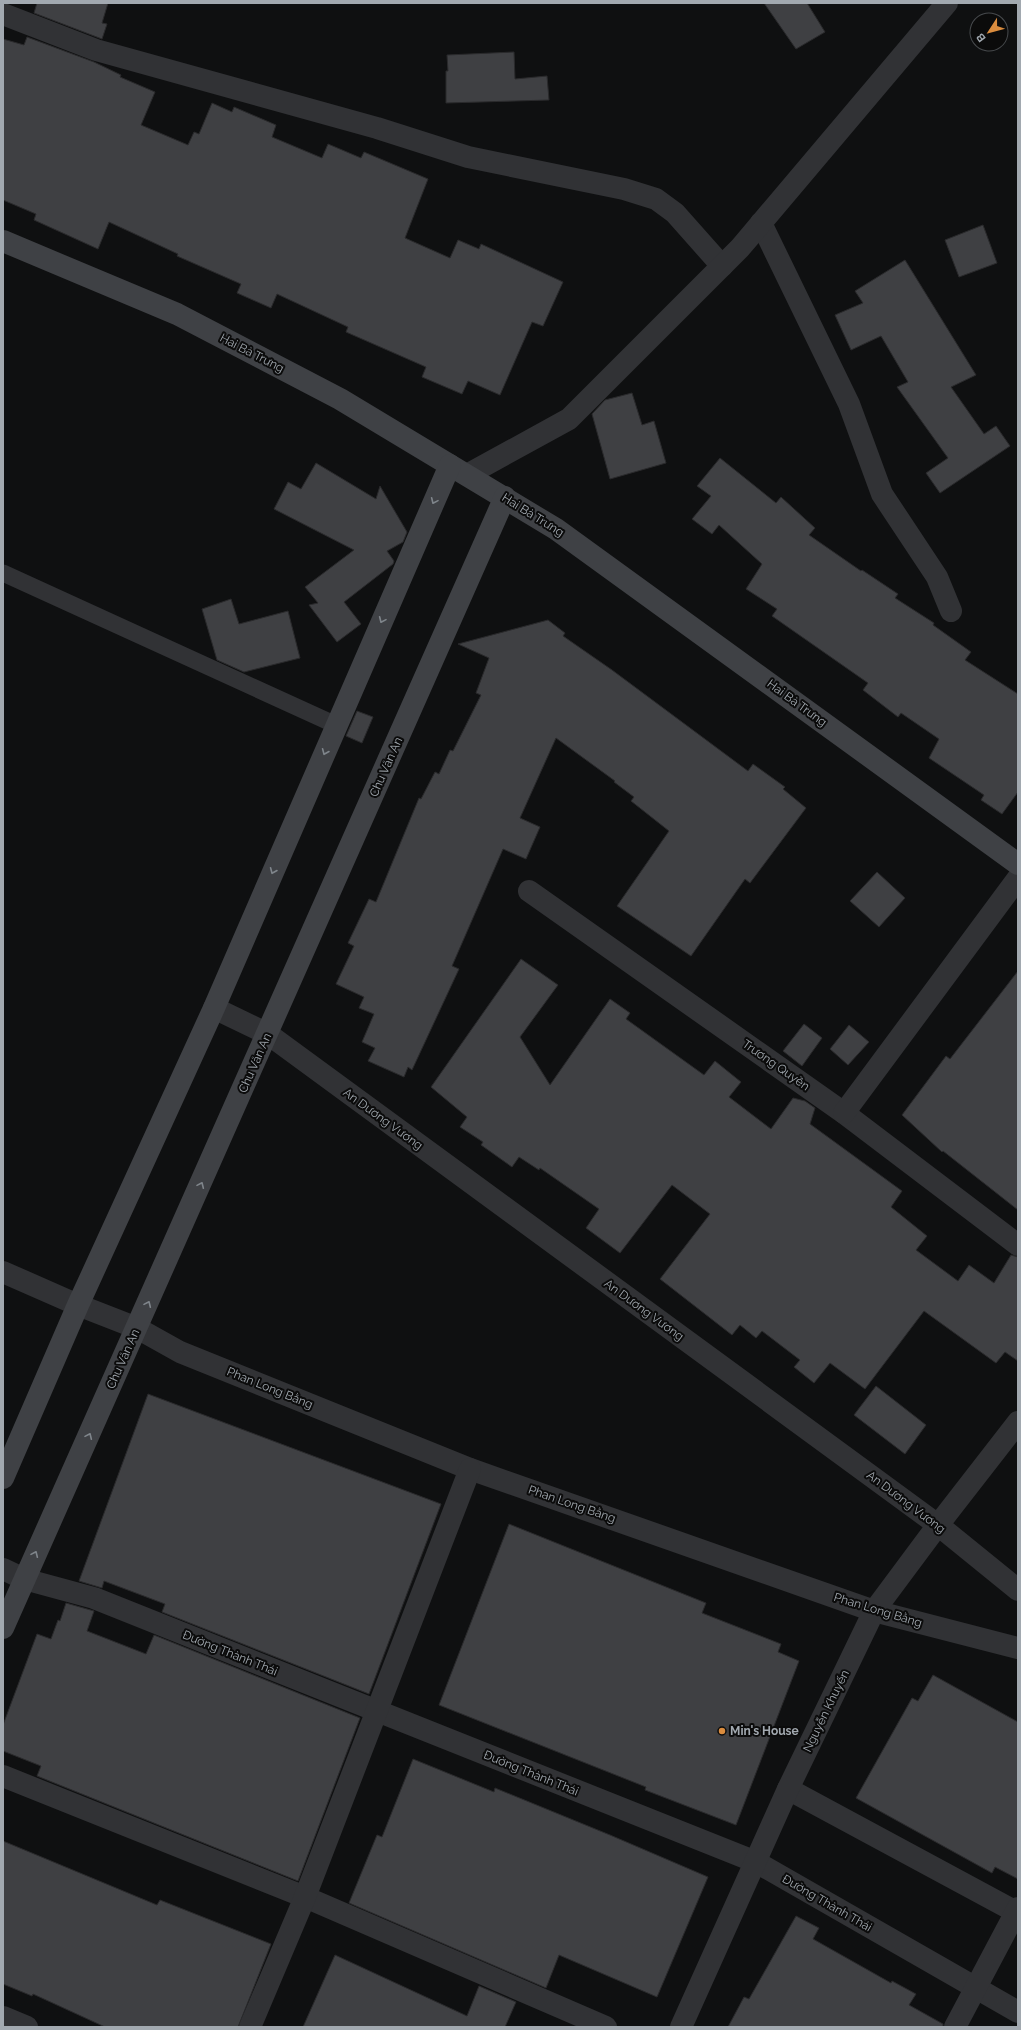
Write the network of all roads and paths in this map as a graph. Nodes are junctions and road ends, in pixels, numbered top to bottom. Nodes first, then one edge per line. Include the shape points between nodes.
1 (947, 3) edge
2 (3, 14) edge
3 (761, 223) junction
4 (3, 242) edge
5 (722, 266) junction
6 (458, 470) junction
7 (505, 497) junction
8 (3, 573) edge
9 (951, 611) dead end
10 (336, 725) junction
11 (1018, 864) edge
12 (1018, 878) edge
13 (529, 891) dead end
14 (214, 1008) junction
15 (268, 1034) junction
16 (844, 1113) junction
17 (1018, 1245) edge
18 (3, 1272) edge
19 (78, 1305) junction
20 (137, 1328) junction
21 (1018, 1422) edge
22 (470, 1469) junction
23 (3, 1478) edge
24 (938, 1525) junction
25 (3, 1569) edge
26 (24, 1579) junction
27 (1018, 1590) edge
28 (874, 1611) junction
29 (3, 1628) edge
30 (1018, 1648) edge
31 (377, 1711) junction
32 (3, 1776) edge
33 (788, 1789) junction
34 (756, 1862) junction
35 (306, 1897) junction
36 (1017, 1911) edge
37 (975, 1987) junction
38 (1018, 2012) edge
39 (3, 2017) edge
40 (27, 2027) edge
41 (250, 2027) edge
42 (606, 2027) edge
43 (681, 2027) edge
44 (955, 2027) edge

1 - 3 street
2 - 5 street via 96,50 377,128 468,157 624,189 656,199 675,213
3 - 5 street
3 - 9 street via 849,404 882,494 937,576
4 - 6 main road, Hai Bà Trưng via 177,314 340,399
5 - 6 street via 568,419
6 - 7 main road, Hai Bà Trưng
6 -> 10 main road
7 - 11 main road, Hai Bà Trưng via 556,529
7 - 15 main road, Chu Văn An
8 - 10 lane
10 -> 14 main road
12 - 16 street
13 - 16 street, Trương Quyền
14 - 15 street, An Dương Vương
14 - 19 main road
20 -> 15 main road, Chu Văn An
15 - 24 street, An Dương Vương
16 - 17 street, Trương Quyền
18 - 19 street, Phan Long Bằng
19 - 20 street, Phan Long Bằng
19 - 23 main road
20 - 22 street, Phan Long Bằng via 180,1352
26 -> 20 main road, Chu Văn An
21 - 24 street, Nguyễn Khuyến
22 - 28 street, Phan Long Bằng
22 - 31 street
24 - 27 street, An Dương Vương
24 - 28 street, Nguyễn Khuyến
25 - 26 street, Đường Thành Thái
26 - 29 main road, Chu Văn An
26 - 31 street, Đường Thành Thái via 94,1598
28 - 30 street, Phan Long Bằng
28 - 33 street, Nguyễn Khuyến
31 - 34 street, Đường Thành Thái
31 - 35 street
32 - 35 street
33 - 34 street, Nguyễn Khuyến
33 - 36 street
34 - 37 street, Đường Thành Thái
34 - 43 street, Nguyễn Khuyến
35 - 41 street
35 - 42 street
36 - 37 street
37 - 38 street, Đường Thành Thái
37 - 44 street
39 - 40 street

